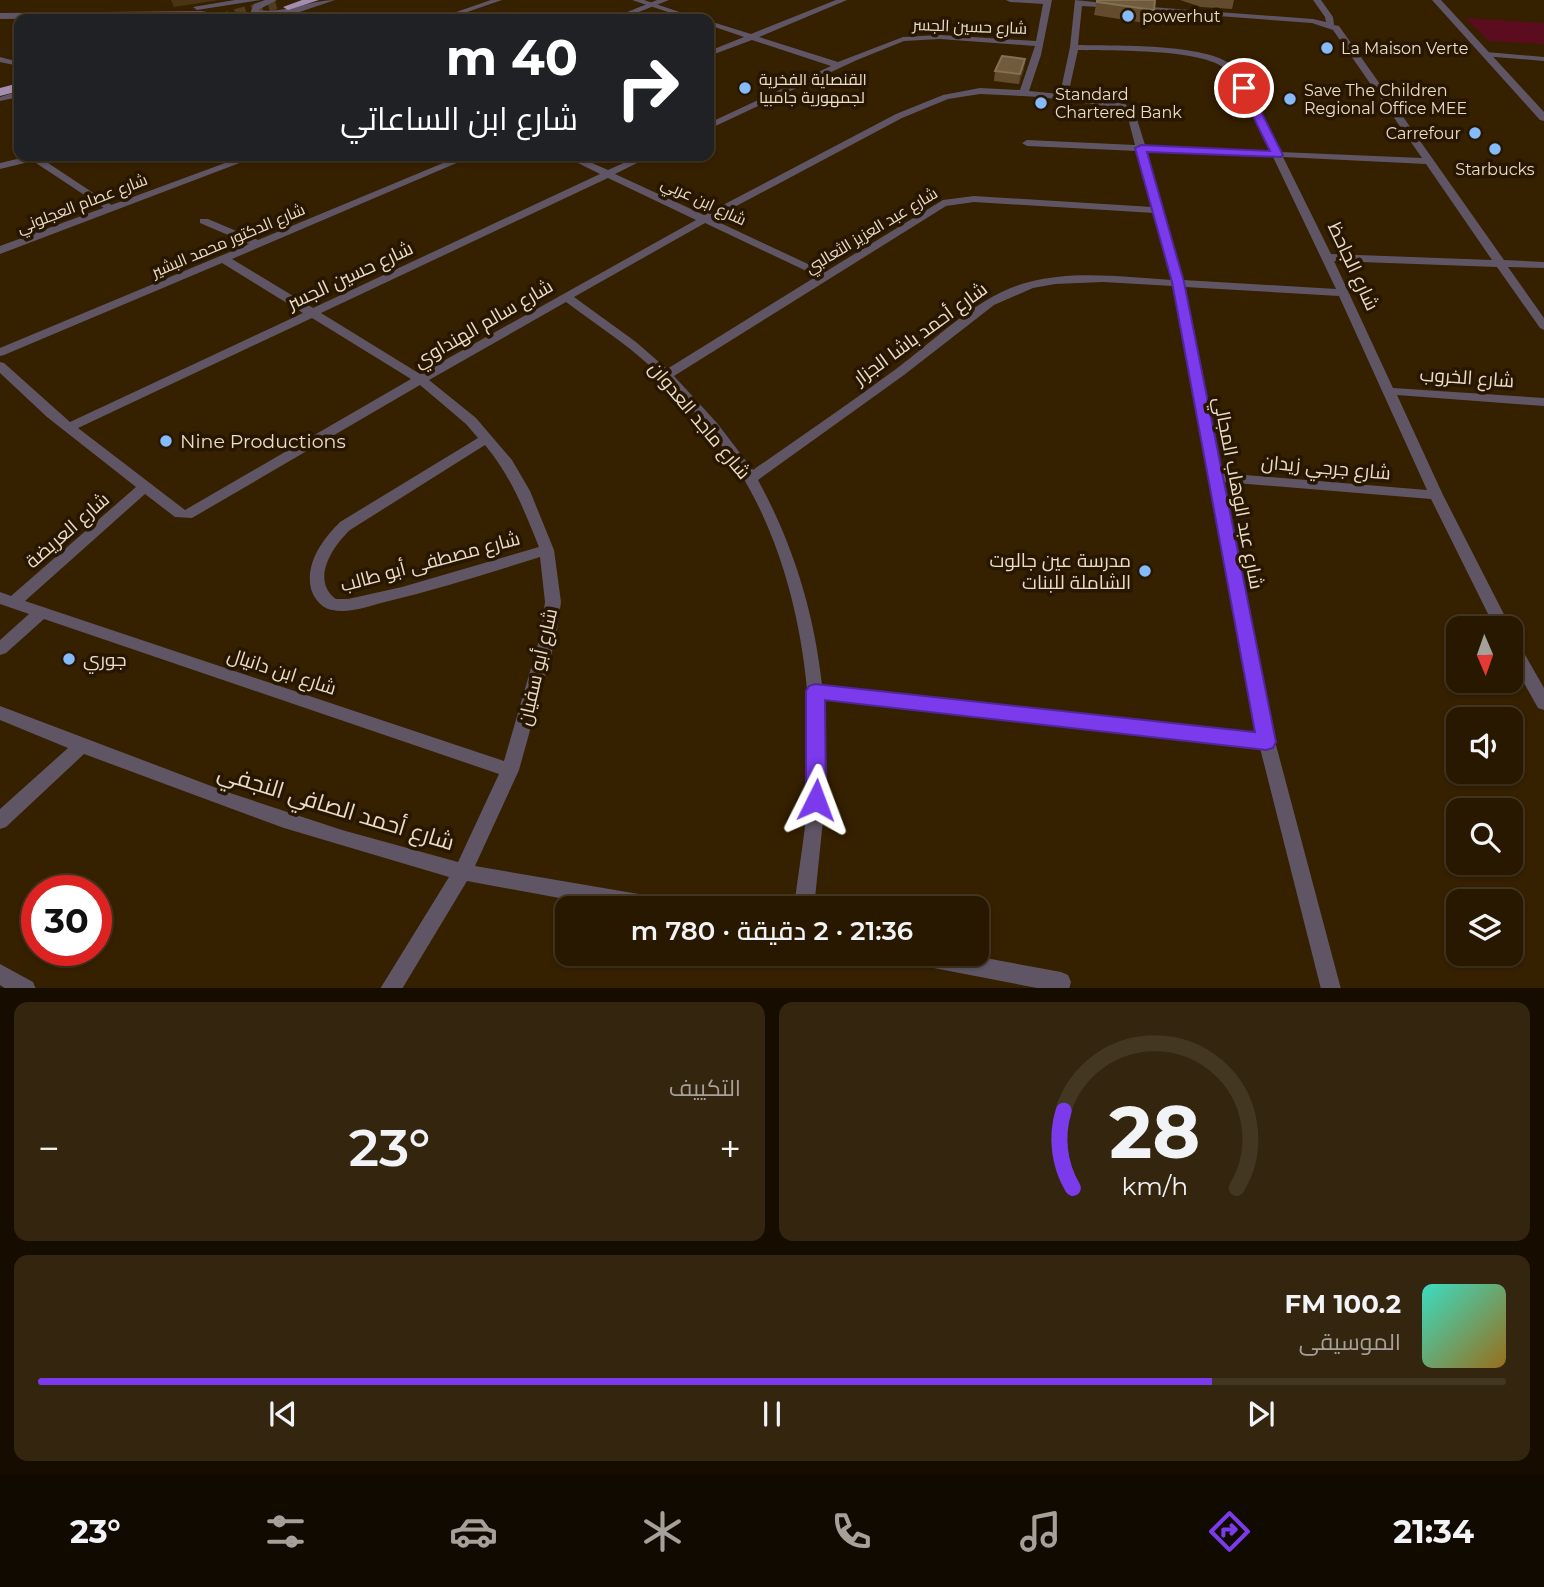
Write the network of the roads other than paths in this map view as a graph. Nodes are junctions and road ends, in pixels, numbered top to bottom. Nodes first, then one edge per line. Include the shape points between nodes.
1 (257, 0) edge
2 (314, 0) edge
3 (331, 0) edge
4 (498, 0) edge
5 (636, 0) edge
6 (665, 0) edge
7 (843, 0) edge
8 (1010, 0) edge
9 (1183, 0) edge
10 (1317, 0) edge
11 (1436, 0) edge
12 (244, 1) edge
13 (1048, 1) edge
14 (275, 2) edge
15 (1080, 2) edge
16 (652, 5) junction
17 (291, 6) edge
18 (1118, 6) edge
19 (1132, 8) edge
20 (1183, 11) junction
21 (81, 14) edge
22 (267, 14) edge
23 (275, 14) edge
24 (455, 14) edge
25 (628, 14) edge
26 (680, 14) edge
27 (714, 25) edge
28 (1330, 25) junction
29 (750, 37) junction
30 (1039, 44) junction
31 (1074, 47) junction
32 (714, 52) edge
33 (1490, 58) junction
34 (1544, 59) edge
35 (838, 65) junction
36 (1024, 92) junction
37 (1064, 96) junction
38 (1544, 118) edge
39 (714, 124) edge
40 (1027, 143) dead end
41 (1141, 148) junction
42 (1277, 155) junction
43 (21, 161) edge
44 (45, 161) edge
45 (54, 161) edge
46 (240, 161) edge
47 (456, 161) edge
48 (581, 161) edge
49 (635, 161) edge
50 (1428, 161) junction
51 (0, 166) edge
52 (609, 173) junction
53 (76, 180) junction
54 (116, 207) junction
55 (1158, 210) junction
56 (705, 219) junction
57 (204, 220) dead end
58 (258, 244) junction
59 (0, 250) edge
60 (1327, 257) junction
61 (225, 259) junction
62 (1500, 264) junction
63 (1544, 265) edge
64 (825, 276) junction
65 (1178, 282) junction
66 (1343, 293) junction
67 (568, 297) junction
68 (310, 313) junction
69 (1544, 326) edge
70 (0, 352) edge
71 (0, 366) edge
72 (666, 375) junction
73 (421, 380) junction
74 (1388, 391) junction
75 (1544, 402) edge
76 (70, 427) junction
77 (487, 438) junction
78 (1214, 477) junction
79 (751, 478) junction
80 (145, 487) junction
81 (1436, 495) junction
82 (547, 550) junction
83 (7, 600) edge
84 (40, 612) junction
85 (1497, 616) edge
86 (0, 649) edge
87 (1523, 666) edge
88 (815, 691) junction
89 (1544, 703) edge
90 (0, 713) edge
91 (1266, 742) junction
92 (81, 746) junction
93 (510, 770) junction
94 (0, 821) edge
95 (463, 872) junction
96 (600, 896) edge
97 (805, 896) edge
98 (976, 966) edge
99 (0, 974) edge
100 (1061, 982) dead end
101 (24, 988) edge
102 (391, 988) edge
103 (1331, 988) edge

1 - 12 street
2 - 17 highway
3 - 17 street
4 - 24 street
5 - 16 street
6 - 16 street
7 - 29 street
8 - 13 street
9 - 20 street
10 - 28 street
11 - 33 street
12 - 21 street
13 - 30 street
14 - 17 highway
14 - 22 street via 257,6 254,12
15 - 18 street
15 - 31 street
16 - 25 street
16 - 26 street
17 - 23 street
19 - 20 street
20 - 28 street
27 - 29 street
28 - 50 street via 1340,32
29 - 32 street
29 - 35 street
30 - 35 street, شارع حسين الجسر via 911,38
30 - 36 street
31 - 37 street
31 - 42 street, شارع الجاحظ via 1198,55 1222,63 1243,86
33 - 34 street
33 - 38 street
35 - 39 street, شارع حسين الجسر
36 - 37 street, شارع عبد الوهاب المجالي
36 - 56 street, شارع سالم الهنداوي via 972,92 934,102
37 - 41 street, شارع عبد الوهاب المجالي via 1126,108
40 - 41 street
41 - 42 street
41 - 55 street, شارع عبد الوهاب المجالي
42 - 50 street
42 - 60 street, شارع الجاحظ
43 - 51 street
44 - 53 street
45 - 53 street
46 - 54 street, شارع عصام العجلوني
47 - 58 street, شارع الدكتور محمد البشير
48 - 52 street, شارع ابن عربي
49 - 52 street, شارع حسين الجسر
50 - 62 street
52 - 56 street, شارع ابن عربي
52 - 68 street, شارع حسين الجسر
53 - 54 street
54 - 59 street, شارع عصام العجلوني
55 - 64 street, شارع عبد العزيز الثعالبي via 957,200 943,203
55 - 65 street, شارع عبد الوهاب المجالي
56 - 64 street, شارع ابن عربي
56 - 67 street, شارع سالم الهنداوي
57 - 58 street
58 - 61 street, شارع الدكتور محمد البشير
60 - 62 street
60 - 66 street, شارع الجاحظ
61 - 68 street, شارع أبو سفيان
61 - 70 street, شارع الدكتور محمد البشير
62 - 63 street
62 - 69 street
64 - 72 street, شارع عبد العزيز الثعالبي
65 - 66 street, شارع أحمد باشا الجزار
65 - 78 street, شارع عبد الوهاب المجالي
65 - 79 street, شارع أحمد باشا الجزار via 1068,280 1007,293
66 - 74 street, شارع الجاحظ
67 - 72 street, شارع ماجد العدوان
67 - 73 street, شارع سالم الهنداوي
68 - 73 street, شارع أبو سفيان
68 - 76 street, شارع حسين الجسر
71 - 76 street, شارع سالم الهنداوي
72 - 79 street, شارع ماجد العدوان
73 - 77 street, شارع أبو سفيان
73 - 80 street, شارع سالم الهنداوي via 191,514 180,514
74 - 75 street, شارع الخروب
74 - 81 street, شارع الجاحظ
76 - 80 street, شارع سالم الهنداوي
77 - 82 street, شارع أبو سفيان via 523,491
77 - 82 street, شارع مصطفى أبو طالب via 345,526 330,540 319,560 321,597 336,606 368,601
78 - 81 street, شارع جرجي زيدان
78 - 91 street, شارع عبد الوهاب المجالي
79 - 88 street, شارع ماجد العدوان via 784,553 801,608
80 - 83 street, شارع العريضة
81 - 85 street, شارع الجاحظ
82 - 93 street, شارع أبو سفيان via 553,602 548,637
83 - 84 street, شارع ابن دانيال
84 - 86 street
84 - 93 street, شارع ابن دانيال
87 - 89 street
88 - 91 street
88 - 97 street, شارع ماجد العدوان via 818,781
90 - 92 street, شارع أحمد الصافي النجفي
91 - 103 street, شارع عبد الوهاب المجالي
92 - 94 street
92 - 95 street, شارع أحمد الصافي النجفي via 233,804
93 - 95 street, شارع أبو سفيان
95 - 96 street, شارع أحمد الصافي النجفي
95 - 102 street, شارع أبو سفيان
98 - 100 street
99 - 101 street

